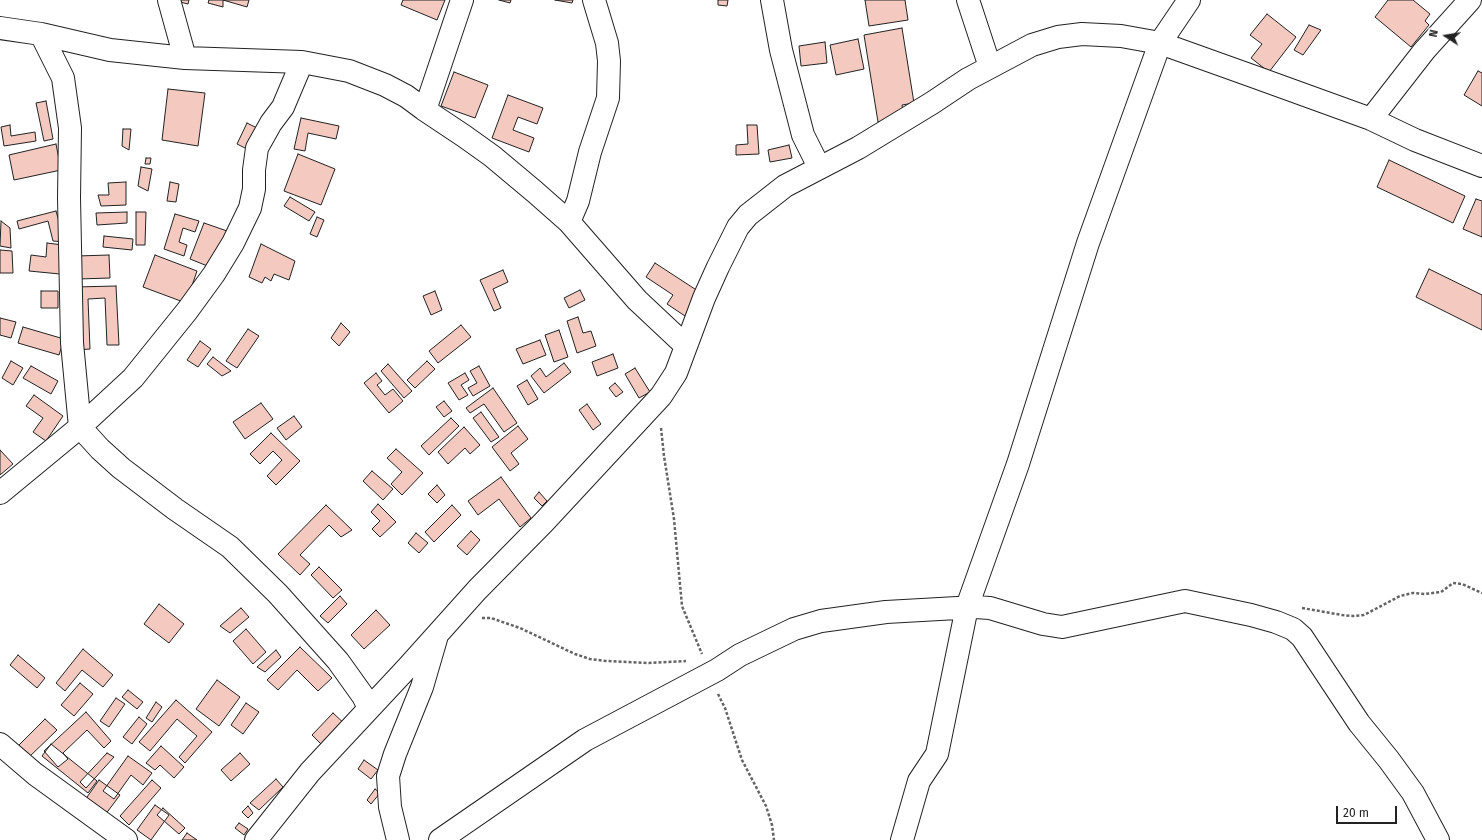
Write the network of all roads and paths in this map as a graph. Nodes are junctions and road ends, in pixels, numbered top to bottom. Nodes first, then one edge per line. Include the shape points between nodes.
1 (169, 0) edge
2 (462, 0) edge
3 (594, 0) edge
4 (772, 0) edge
5 (968, 0) edge
6 (1189, 0) edge
7 (1470, 0) edge
8 (0, 28) edge
9 (41, 34) junction
10 (1160, 43) junction
11 (185, 58) junction
12 (302, 62) junction
13 (990, 67) junction
14 (425, 110) junction
15 (1371, 119) junction
16 (1482, 166) edge
17 (819, 167) junction
18 (569, 222) junction
19 (686, 346) junction
20 (661, 396) junction
21 (80, 427) junction
22 (0, 493) edge
23 (1482, 593) edge
24 (967, 607) junction
25 (479, 619) dead end
26 (1276, 622) junction
27 (437, 634) junction
28 (707, 666) junction
29 (369, 708) junction
30 (0, 744) edge
31 (126, 840) edge
32 (256, 840) edge
33 (398, 840) edge
34 (440, 840) edge
35 (774, 840) edge
36 (902, 840) edge
37 (1438, 840) edge

1 - 11 street
2 - 14 street
3 - 18 street via 607,43 608,98 590,152 578,201
4 - 17 street via 781,50 803,135
5 - 13 street
6 - 10 street
7 - 15 street via 1424,52
8 - 9 street
9 - 11 street via 110,50
9 - 21 street via 63,78 70,128 72,343
10 - 13 street via 1121,36 1082,34 1058,37 1032,45
10 - 15 street
10 - 24 street via 1088,243 1018,464
11 - 12 street
12 - 14 street via 366,77 406,96
12 - 21 street via 283,107 257,148 252,199 233,244 187,311 133,378
13 - 17 street via 858,148
14 - 18 street via 492,156
15 - 16 street via 1415,140
17 - 19 street via 785,186 748,215 738,227 704,298
18 - 19 street via 637,300
19 - 20 street via 676,373
20 - 27 street
20 - 28 path via 661,426 674,519 682,606
21 - 22 street
21 - 29 street via 121,468 230,547 278,594 338,661
23 - 26 path via 1453,583 1435,594 1413,593 1400,596 1364,614 1353,616 1292,607 1285,610
24 - 26 street via 990,608 1062,628 1185,601
24 - 28 street via 886,612 821,621 794,629 740,655
24 - 36 street via 937,754 919,781
25 - 28 path via 492,618 590,659
26 - 37 street via 1293,629 1302,637 1359,722 1413,793
27 - 29 street
27 - 33 street via 422,688 388,776 390,807
28 - 34 street via 585,740
28 - 35 path via 725,708 742,760 766,806
29 - 32 street via 310,772
30 - 31 street via 41,778

